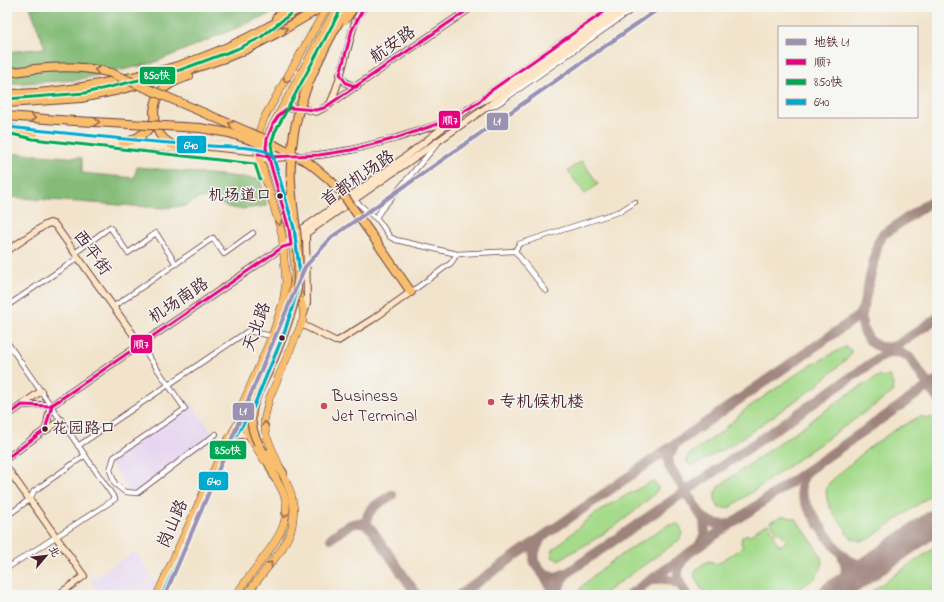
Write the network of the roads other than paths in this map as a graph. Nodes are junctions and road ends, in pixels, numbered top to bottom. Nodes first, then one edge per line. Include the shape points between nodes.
1 (291, 7) edge
2 (302, 7) edge
3 (322, 7) edge
4 (327, 7) edge
5 (337, 7) edge
6 (347, 7) edge
7 (354, 7) edge
8 (364, 7) edge
9 (472, 7) edge
10 (611, 7) edge
11 (621, 7) edge
12 (630, 7) edge
13 (636, 7) edge
14 (258, 33) junction
15 (202, 66) junction
16 (7, 73) edge
17 (340, 74) junction
18 (297, 80) junction
19 (357, 87) junction
20 (7, 94) edge
21 (479, 102) junction
22 (7, 103) edge
23 (329, 105) junction
24 (302, 108) junction
25 (482, 110) junction
26 (279, 114) junction
27 (7, 116) edge
28 (452, 119) junction
29 (154, 120) junction
30 (458, 127) junction
31 (7, 128) edge
32 (7, 132) edge
33 (34, 134) junction
34 (442, 137) junction
35 (123, 143) junction
36 (278, 147) junction
37 (189, 150) junction
38 (259, 156) junction
39 (268, 157) junction
40 (354, 200) junction
41 (635, 202) dead end
42 (376, 218) junction
43 (253, 233) dead end
44 (306, 234) junction
45 (291, 242) junction
46 (283, 247) junction
47 (7, 251) edge
48 (516, 251) junction
49 (457, 254) junction
50 (76, 255) junction
51 (176, 264) junction
52 (295, 274) junction
53 (411, 292) junction
54 (546, 292) dead end
55 (7, 306) edge
56 (113, 307) junction
57 (303, 315) junction
58 (301, 324) junction
59 (272, 336) junction
60 (7, 342) edge
61 (140, 344) junction
62 (168, 386) junction
63 (41, 391) junction
64 (22, 405) junction
65 (35, 405) junction
66 (52, 405) junction
67 (242, 415) junction
68 (7, 416) edge
69 (61, 420) junction
70 (47, 421) junction
71 (42, 433) junction
72 (216, 434) dead end
73 (248, 434) junction
74 (259, 442) junction
75 (226, 443) junction
76 (78, 446) junction
77 (84, 456) junction
78 (7, 458) edge
79 (7, 468) edge
80 (283, 473) junction
81 (276, 479) junction
82 (115, 484) junction
83 (107, 488) junction
84 (30, 499) junction
85 (7, 516) edge
86 (56, 536) junction
87 (7, 568) edge
88 (58, 595) edge
89 (157, 595) edge
90 (236, 595) edge
91 (246, 595) edge

1 - 14 highway
2 - 14 highway
15 -> 3 highway via 258,44
4 -> 38 main road via 261,126 258,138
5 - 18 main road
6 - 74 highway, bridge via 308,83 294,128 290,170 298,251 298,282 284,335 253,407 252,426
7 - 74 highway, bridge via 340,28 315,77 298,127 294,173 302,256 302,286 292,326 258,404 256,419
8 - 17 street via 353,28
9 - 19 street, 航安路
10 - 21 street, 首都机场路 via 489,92
11 - 21 street, 首都机场路 via 491,97
12 - 25 street, 首都机场路
13 - 25 street, 首都机场路 via 500,103
14 - 20 highway via 214,52 160,70 78,89
15 - 22 highway via 102,94 75,99
15 - 29 highway via 160,92 156,100
36 -> 16 highway, bridge via 264,138 111,73 73,66
17 - 19 street via 346,83
17 - 23 street
18 - 24 main road via 295,92
18 - 26 main road
19 - 23 street, 航安路
21 - 28 street, 首都机场路
23 - 24 street, 航安路 via 316,112
24 - 26 main road via 289,108
25 - 30 street, 首都机场路
26 - 39 main road via 267,139
27 -> 36 highway, bridge via 207,129
28 - 30 street
28 - 39 street, 首都机场路 via 397,138 343,152
28 - 45 street, 首都机场路 via 415,150 298,232
29 - 35 highway via 143,134
29 - 37 highway via 164,139
30 - 34 street, 首都机场路
31 - 33 highway
32 - 33 street, 首都机场路
33 - 35 street, 首都机场路
34 - 40 street, 首都机场路
34 - 42 street
35 - 37 street, 首都机场路
36 - 53 highway, bridge via 315,166 342,193
37 - 38 street, 首都机场路
38 - 39 street, 首都机场路
38 -> 46 main road via 282,234
39 - 45 main road
40 - 42 street
40 - 44 street, 首都机场路
41 - 48 street via 621,211 519,244
42 - 49 street via 393,239
43 - 51 street via 224,254 213,238
44 - 45 street, 首都机场路
44 - 57 street via 307,303
45 - 46 street
45 - 52 main road, 天北路
46 - 59 main road, 天北路 via 285,289
46 - 61 street, 机场南路
47 - 50 street, 西平街 via 50,224 55,225
48 - 49 street
48 - 54 street
49 - 53 street via 451,263
50 - 51 street via 110,227 128,253 156,233
50 - 55 street
50 - 56 street, 西平街
51 - 56 street
52 - 57 main road, 天北路
52 - 67 main road, 天北路 via 280,329
53 - 58 street via 338,341
56 - 61 street, 西平街
57 - 58 main road, 天北路
80 -> 58 main road, 天北路 via 266,435 265,416 269,399
59 - 62 street via 248,331
59 - 67 main road, 天北路 via 242,405
60 - 63 street
61 - 62 street
61 - 66 street, 机场南路
62 - 76 street
62 - 82 street via 185,409 114,457 110,470
63 - 64 street
63 - 66 street
64 - 65 street
64 - 68 street
65 - 66 street
65 - 70 street
66 - 69 street
66 - 70 street
67 - 73 main road, 天北路
67 - 75 main road, 岗山路
69 - 71 street
69 - 76 street
70 - 71 street
71 - 78 street
72 - 82 street via 137,493 124,492
73 - 75 street via 235,436
73 - 81 main road, 天北路
74 - 80 highway
74 - 81 highway
75 - 89 main road, 岗山路
76 - 77 street
77 - 83 street
77 - 84 street via 34,491
79 - 84 street
91 -> 80 main road, 天北路 via 282,549 291,531 294,505
81 -> 90 main road, 天北路 via 286,503 286,515 281,532
82 - 83 street
83 - 86 street via 115,499
84 - 85 street
84 - 86 street
86 - 87 street
86 - 88 street via 84,576

